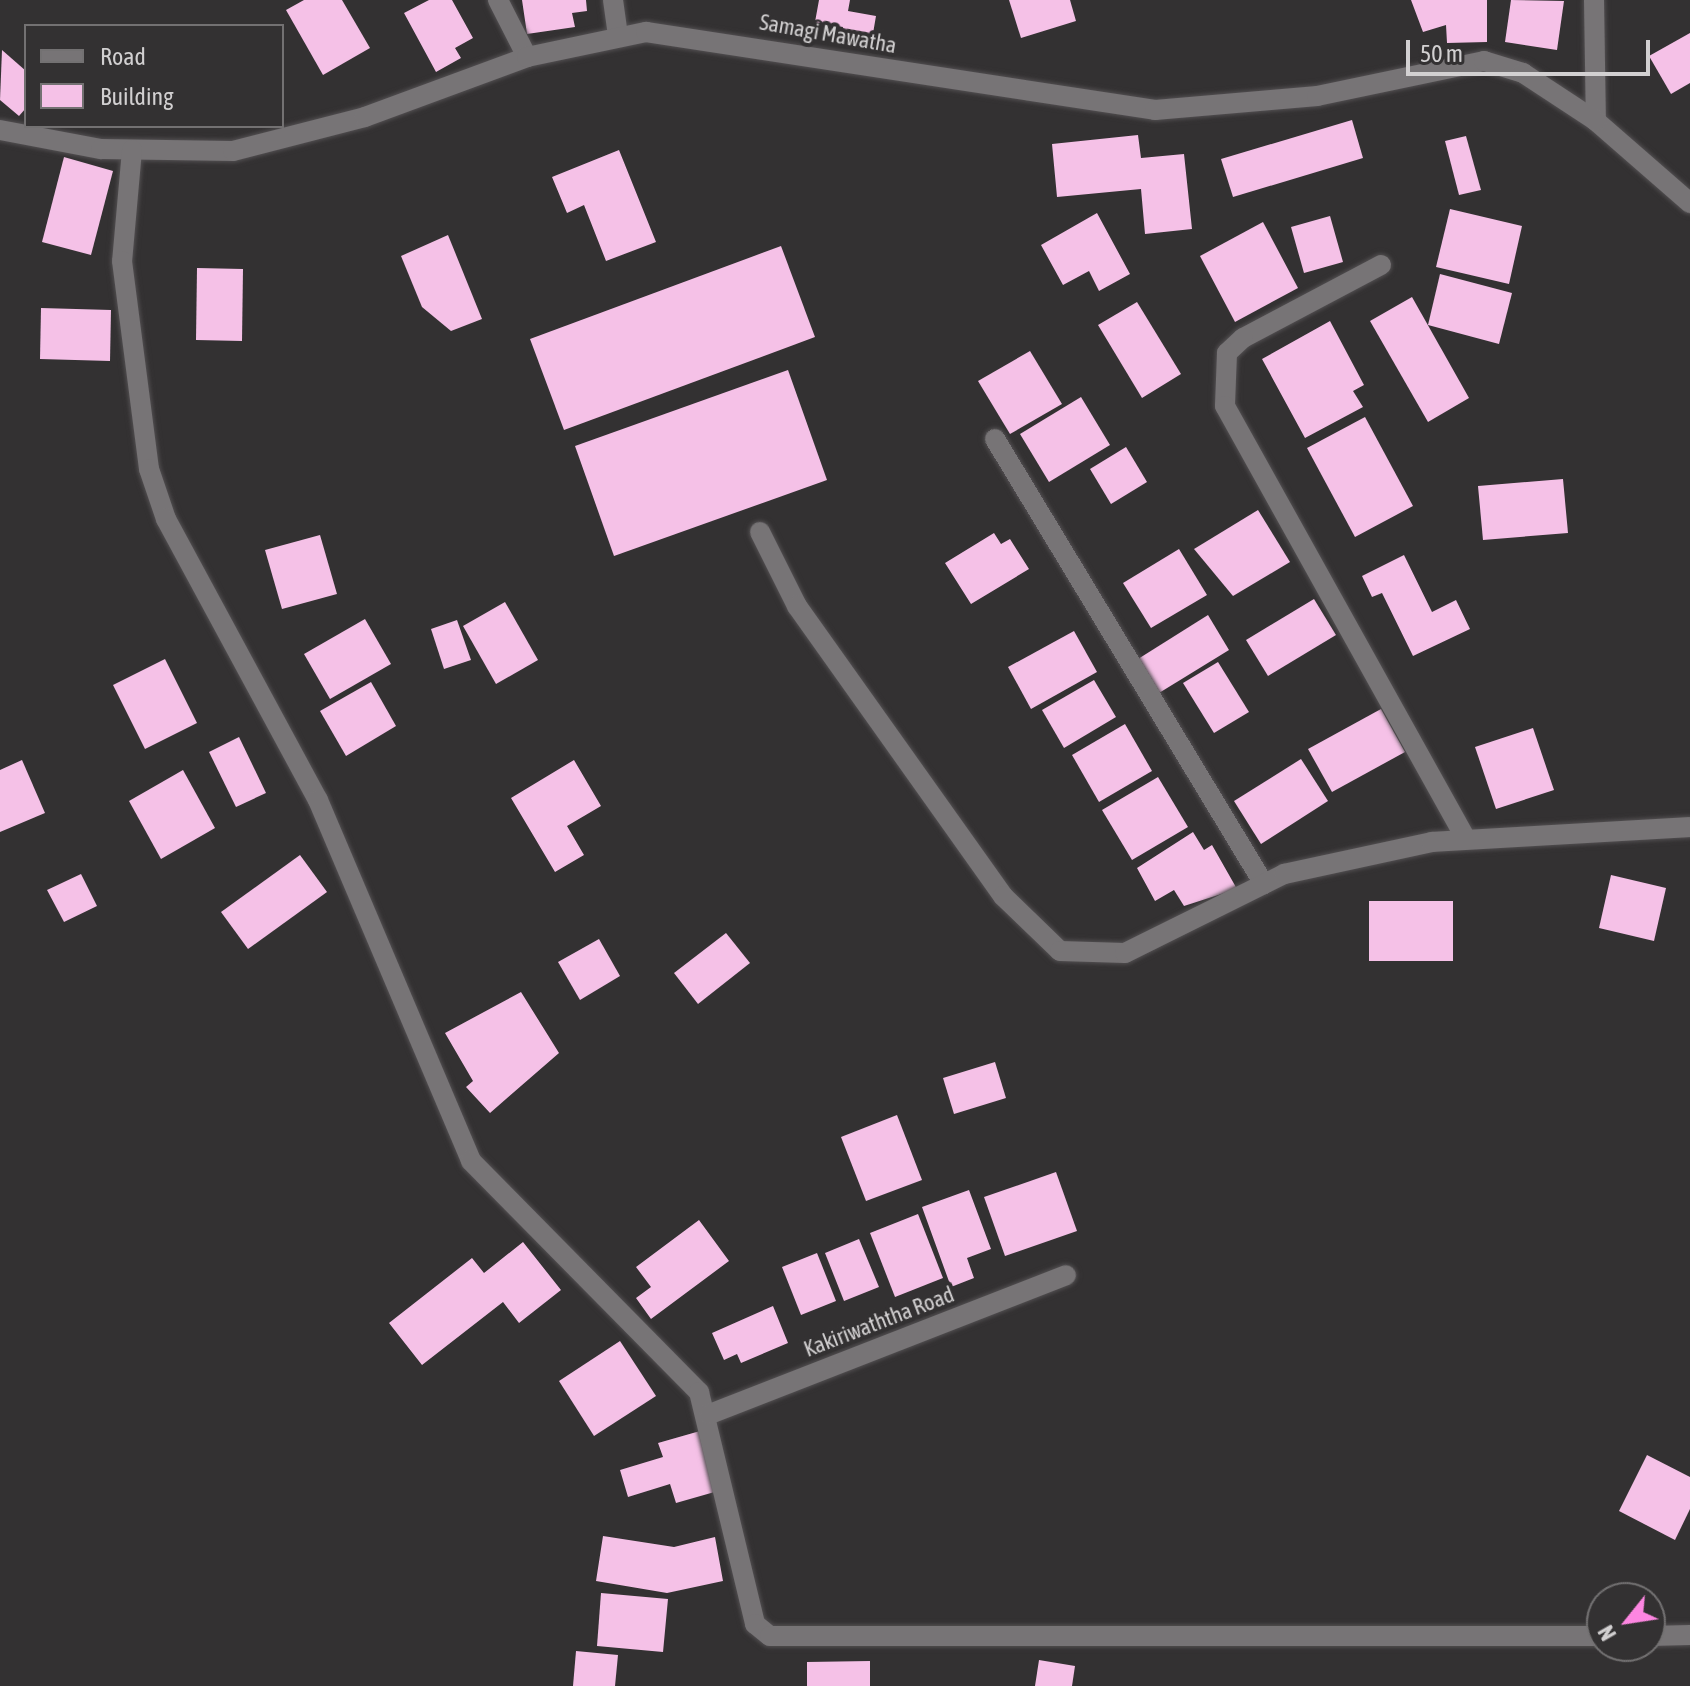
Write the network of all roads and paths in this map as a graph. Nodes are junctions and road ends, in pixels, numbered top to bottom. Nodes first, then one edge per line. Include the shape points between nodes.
1 (498, 0) edge
2 (613, 0) edge
3 (1594, 0) edge
4 (618, 37) junction
5 (527, 57) junction
6 (1596, 121) junction
7 (0, 130) edge
8 (132, 150) junction
9 (1690, 203) edge
10 (1381, 265) dead end
11 (995, 439) dead end
12 (760, 532) dead end
13 (1690, 827) edge
14 (1466, 839) junction
15 (1264, 884) junction
16 (1066, 1275) dead end
17 (710, 1414) junction
18 (1690, 1635) edge
19 (1586, 1636) edge
20 (1666, 1636) edge

1 - 5 street
2 - 4 street
3 - 6 street
4 - 5 street, Samagi Mawatha
4 - 6 street, Samagi Mawatha via 646,32 738,42 1155,110 1317,96 1484,61 1523,73
5 - 8 street, Samagi Mawatha via 365,117 233,151
6 - 9 street, Samagi Mawatha
7 - 8 street, Samagi Mawatha
8 - 17 street via 122,261 149,469 166,519 318,800 471,1161 699,1392
10 - 14 street via 1243,338 1227,353 1225,406
11 - 15 street
12 - 15 street via 797,606 1003,896 1060,951 1125,953
13 - 14 street
14 - 15 street
16 - 17 street, Kakiriwaththa Road
17 - 19 street via 755,1624 770,1636
18 - 20 street

